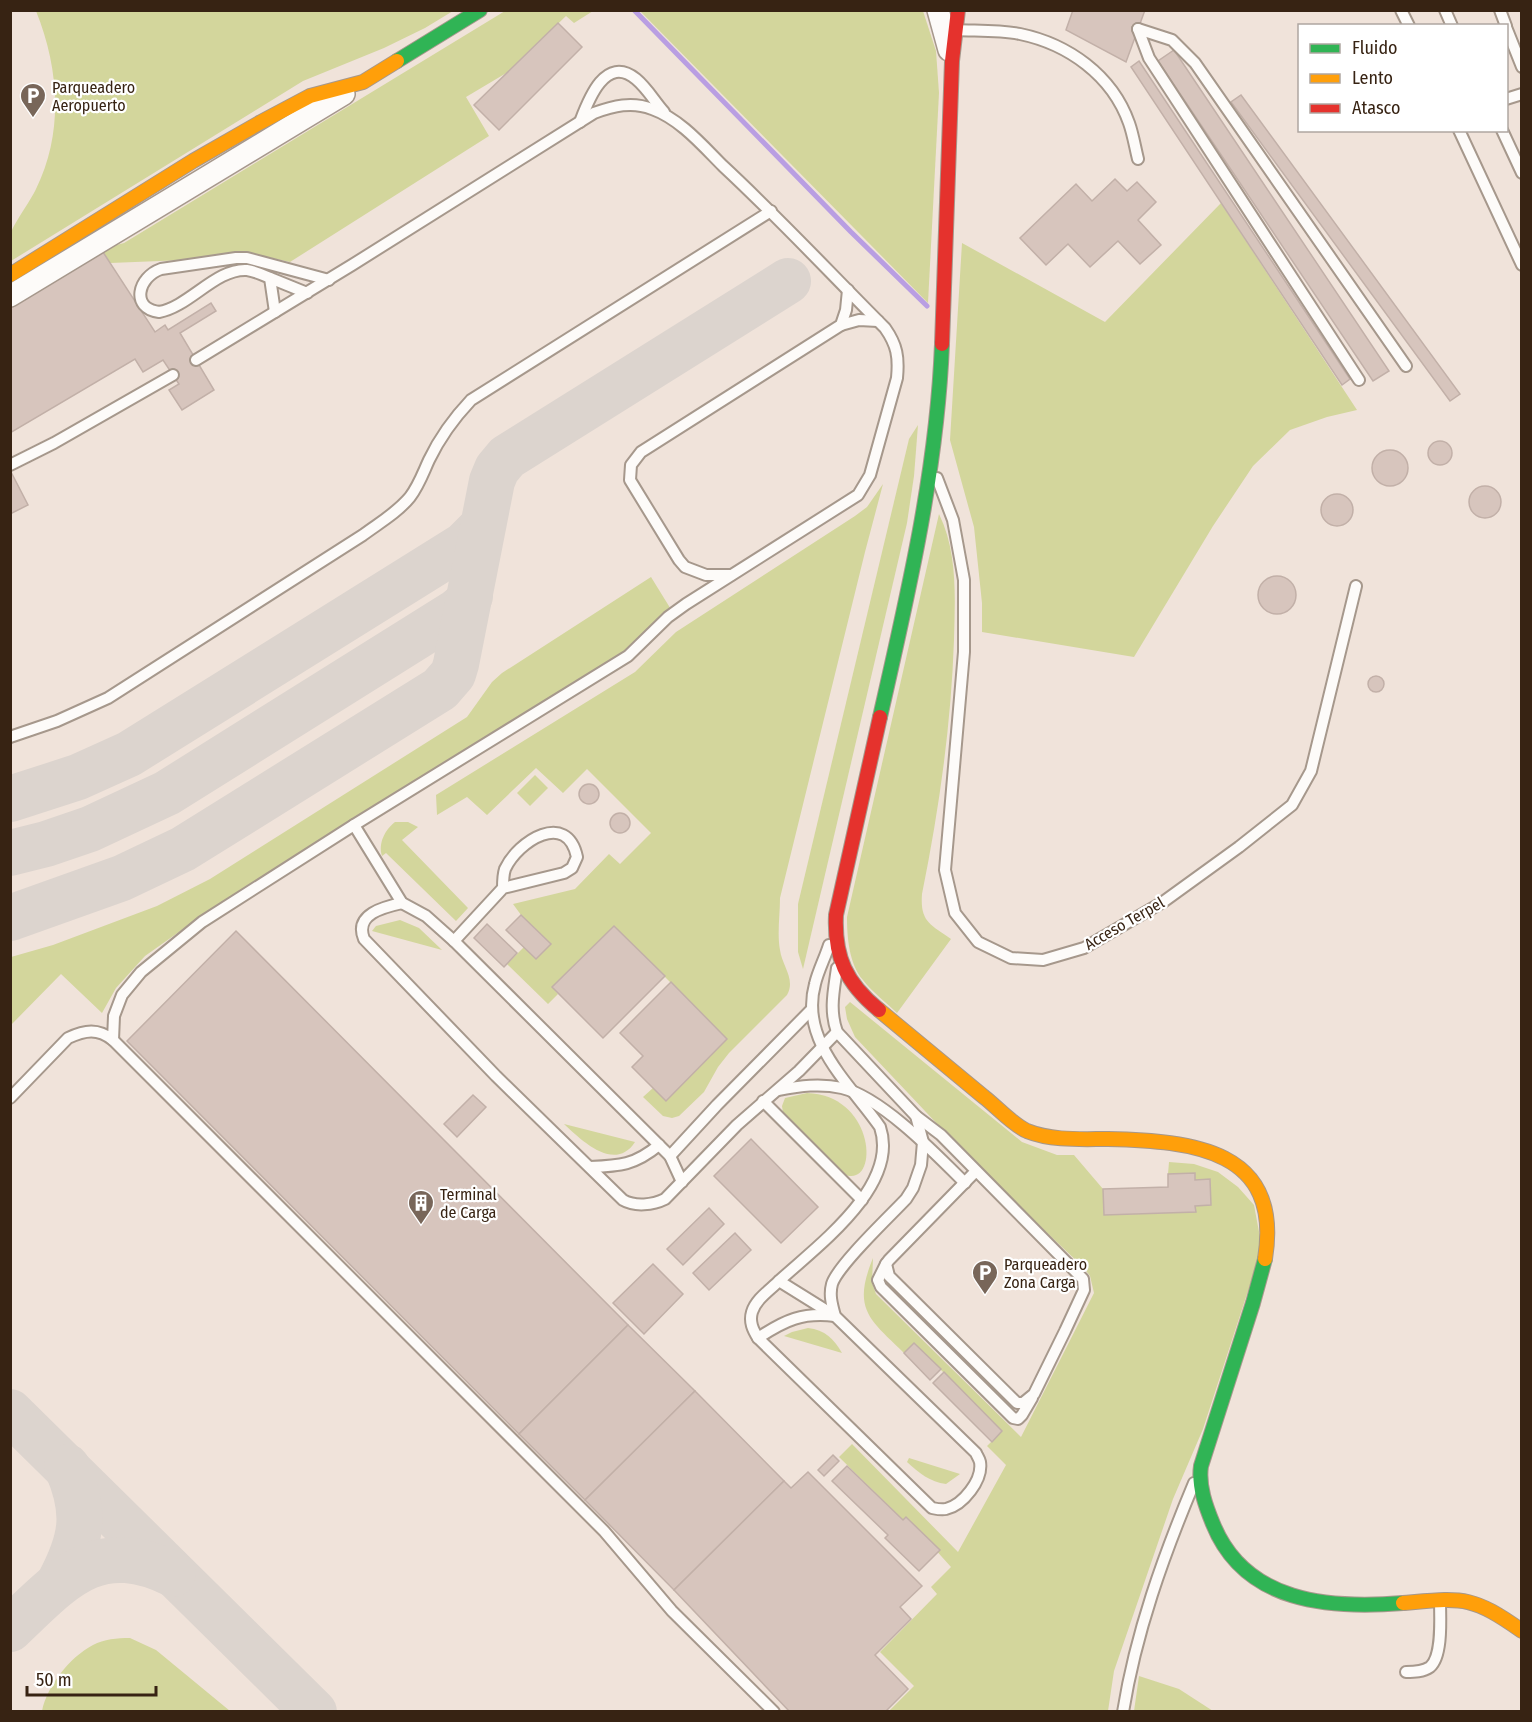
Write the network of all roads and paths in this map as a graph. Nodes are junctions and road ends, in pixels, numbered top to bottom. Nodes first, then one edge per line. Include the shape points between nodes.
1 (480, 10) edge
2 (938, 10) edge
3 (958, 10) edge
4 (1401, 10) edge
5 (1445, 10) edge
6 (1407, 24) edge
7 (1451, 24) edge
8 (956, 30) junction
9 (1508, 31) edge
10 (952, 61) junction
11 (1521, 67) edge
12 (363, 82) junction
13 (668, 117) junction
14 (580, 122) junction
15 (1460, 132) edge
16 (1503, 132) edge
17 (1138, 159) dead end
18 (1521, 173) edge
19 (771, 211) junction
20 (1521, 265) edge
21 (10, 274) edge
22 (270, 278) junction
23 (328, 280) junction
24 (848, 290) junction
25 (307, 293) junction
26 (10, 296) edge
27 (275, 312) junction
28 (878, 321) junction
29 (841, 325) junction
30 (196, 360) dead end
31 (1406, 366) dead end
32 (173, 375) dead end
33 (1359, 380) dead end
34 (10, 465) edge
35 (932, 465) junction
36 (734, 575) junction
37 (1356, 586) dead end
38 (10, 737) edge
39 (354, 825) junction
40 (503, 888) junction
41 (402, 903) junction
42 (835, 931) junction
43 (454, 941) junction
44 (839, 956) junction
45 (812, 1009) junction
46 (837, 1032) junction
47 (113, 1040) junction
48 (822, 1047) junction
49 (777, 1090) junction
50 (854, 1091) junction
51 (10, 1098) edge
52 (764, 1101) junction
53 (916, 1116) junction
54 (923, 1142) junction
55 (660, 1145) junction
56 (670, 1156) junction
57 (590, 1167) junction
58 (976, 1171) junction
59 (682, 1182) junction
60 (965, 1183) junction
61 (862, 1200) junction
62 (886, 1264) junction
63 (779, 1281) junction
64 (835, 1316) junction
65 (759, 1338) junction
66 (1034, 1394) junction
67 (1200, 1471) junction
68 (1440, 1600) junction
69 (1521, 1631) edge
70 (1406, 1672) dead end
71 (774, 1712) edge
72 (1123, 1712) edge

1 - 12 street
2 - 10 street
3 - 8 street
4 - 6 lane
5 - 7 lane
8 - 10 street
8 - 17 lane via 1019,34 1054,44 1086,63 1112,90 1129,122
9 - 11 lane
10 - 35 street via 941,365
12 - 21 street via 310,96 261,122
12 - 26 street
13 - 14 lane via 651,108 614,105
13 - 14 lane via 636,79 621,73 598,82
13 - 19 lane
14 - 23 lane
15 - 20 lane
16 - 18 lane
19 - 24 lane
19 - 38 lane via 471,400 444,432 422,480 410,496 363,535 108,698
22 - 23 lane via 247,270 234,272 159,312 146,307 141,296 143,282 154,272 236,258
22 - 25 lane
22 - 27 lane
23 - 25 lane
24 - 28 lane
24 - 29 lane
25 - 27 lane
27 - 30 lane
28 - 29 lane via 859,320
28 - 36 lane via 893,339 899,362 864,487 848,503
29 - 36 lane via 641,452 631,465 630,480 679,560 706,575
31 - 33 lane via 1195,63 1172,40 1138,29 1149,58
32 - 34 lane
35 - 37 lane, Acceso Terpel via 952,520 964,580 964,652 945,870 955,913 978,942 1011,958 1043,960 1084,948 1163,902 1292,805 1311,771
35 - 42 street via 916,556 839,896
36 - 39 lane via 668,617 628,656
39 - 41 lane
39 - 47 lane via 201,922 141,972 122,995 114,1016
40 - 40 lane via 572,868 578,857 573,844 558,833 549,832 533,839 508,863
40 - 43 lane
41 - 43 lane via 426,916
41 - 57 lane via 372,913 362,925 364,939
42 - 44 street
42 - 45 lane via 814,986
43 - 55 lane
44 - 46 lane via 832,1004
44 - 67 street via 843,970 863,997 1025,1130 1071,1140 1154,1142 1207,1149 1227,1158 1253,1182 1262,1196 1268,1221 1266,1261
45 - 48 lane
45 - 56 lane
46 - 48 lane
46 - 53 lane
47 - 51 lane via 93,1031 68,1038
47 - 71 lane via 604,1531 672,1611
48 - 49 lane
48 - 50 lane
49 - 50 lane via 813,1084
49 - 52 lane
50 - 54 lane
50 - 61 lane via 884,1139 877,1176
52 - 59 lane
52 - 61 lane
53 - 54 lane
53 - 58 lane
54 - 60 lane
54 - 64 lane via 921,1165 906,1199 833,1281
55 - 56 lane
55 - 57 lane via 640,1160 619,1166
56 - 59 lane
57 - 59 lane via 629,1204 665,1199
58 - 60 lane
58 - 66 lane via 1079,1274 1085,1285
60 - 62 lane
61 - 63 lane
62 - 66 lane via 889,1276 1017,1403 1027,1402
62 - 66 lane via 878,1280 881,1287 1012,1418 1022,1415
63 - 64 lane
63 - 65 lane via 751,1313
64 - 65 lane via 811,1314 795,1318
64 - 65 lane via 976,1453 980,1462 978,1475 972,1488 953,1507 932,1508
67 - 68 street via 1217,1537 1233,1560 1271,1587 1333,1605
67 - 72 lane via 1167,1548 1142,1628
68 - 69 street via 1472,1602 1497,1613
68 - 70 lane via 1439,1643 1434,1661 1422,1671

